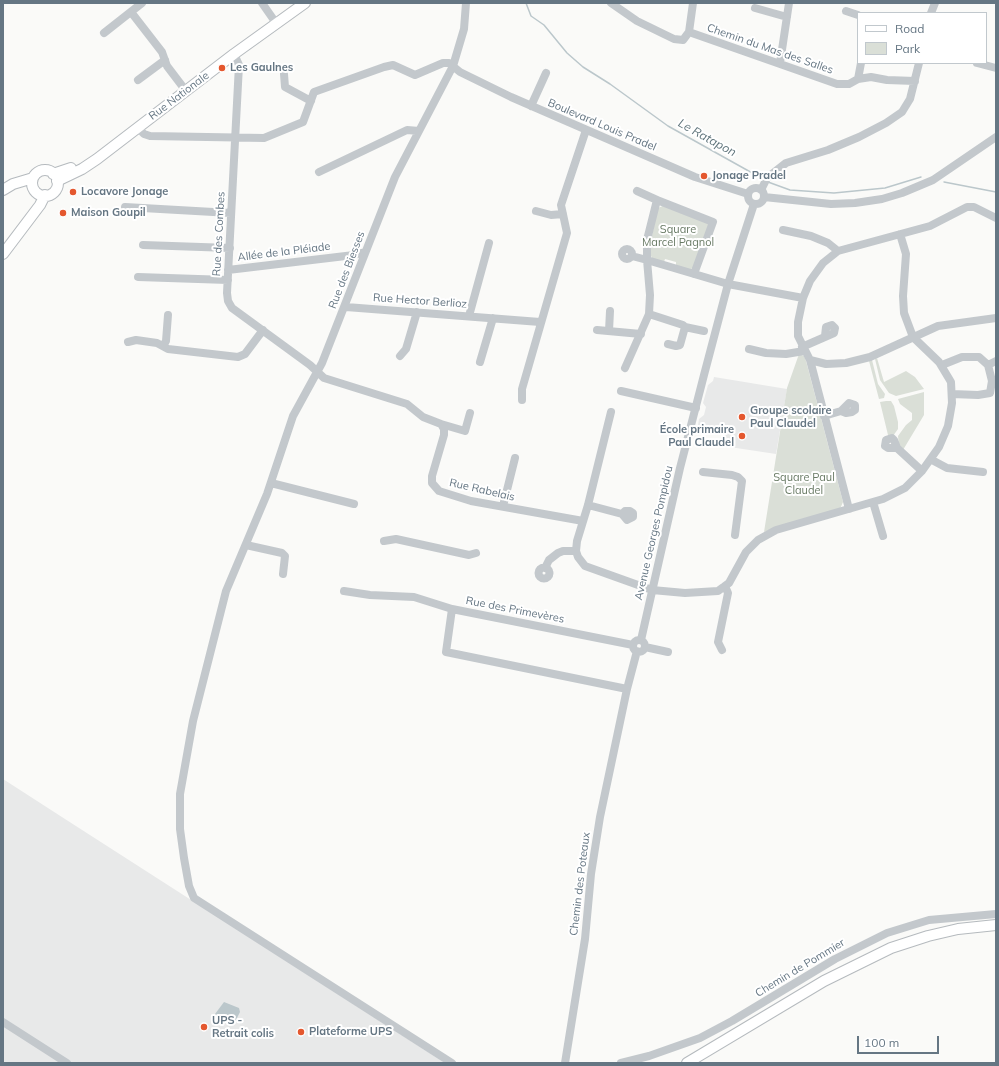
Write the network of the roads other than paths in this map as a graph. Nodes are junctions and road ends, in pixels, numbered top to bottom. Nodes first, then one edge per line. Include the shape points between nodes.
1 (142, 3) edge
2 (262, 3) edge
3 (305, 3) edge
4 (466, 3) edge
5 (611, 3) edge
6 (692, 3) edge
7 (789, 3) edge
8 (756, 8) dead end
9 (846, 11) dead end
10 (131, 12) junction
11 (787, 16) junction
12 (857, 16) edge
13 (276, 23) junction
14 (689, 32) junction
15 (104, 33) dead end
16 (234, 54) junction
17 (165, 60) junction
18 (780, 63) junction
19 (861, 64) edge
20 (919, 64) edge
21 (981, 64) edge
22 (453, 66) junction
23 (996, 68) edge
24 (546, 73) dead end
25 (284, 74) dead end
26 (858, 79) junction
27 (138, 80) dead end
28 (915, 81) junction
29 (186, 91) junction
30 (311, 101) junction
31 (531, 106) junction
32 (586, 130) junction
33 (134, 131) junction
34 (419, 131) junction
35 (996, 137) edge
36 (236, 138) junction
37 (319, 172) dead end
38 (33, 178) junction
39 (55, 178) junction
40 (764, 187) junction
41 (3, 190) edge
42 (637, 191) dead end
43 (39, 193) junction
44 (748, 194) junction
45 (3, 195) edge
46 (657, 200) junction
47 (754, 204) junction
48 (125, 207) dead end
49 (536, 211) dead end
50 (231, 214) junction
51 (563, 214) junction
52 (996, 218) edge
53 (784, 230) dead end
54 (900, 234) junction
55 (489, 243) dead end
56 (143, 245) dead end
57 (230, 248) junction
58 (838, 251) junction
59 (365, 252) junction
60 (3, 254) edge
61 (632, 256) dead end
62 (647, 260) junction
63 (228, 270) junction
64 (694, 274) junction
65 (138, 277) dead end
66 (228, 280) junction
67 (728, 284) junction
68 (803, 298) junction
69 (346, 307) junction
70 (610, 311) dead end
71 (417, 312) junction
72 (649, 314) junction
73 (168, 315) dead end
74 (469, 316) junction
75 (493, 318) junction
76 (996, 318) edge
77 (540, 322) junction
78 (684, 327) junction
79 (263, 330) junction
80 (597, 330) dead end
81 (609, 331) junction
82 (704, 331) dead end
83 (641, 334) junction
84 (825, 336) dead end
85 (913, 337) junction
86 (128, 342) dead end
87 (668, 344) dead end
88 (163, 346) junction
89 (749, 349) dead end
90 (803, 349) junction
91 (400, 356) dead end
92 (810, 360) junction
93 (480, 362) dead end
94 (992, 363) edge
95 (942, 365) junction
96 (625, 368) dead end
97 (318, 373) junction
98 (621, 391) dead end
99 (952, 394) junction
100 (522, 400) dead end
101 (696, 408) junction
102 (841, 411) dead end
103 (611, 412) dead end
104 (470, 413) dead end
105 (824, 416) junction
106 (440, 424) junction
107 (897, 448) dead end
108 (515, 458) dead end
109 (932, 460) junction
110 (922, 471) junction
111 (703, 472) dead end
112 (983, 472) dead end
113 (271, 483) junction
114 (872, 502) junction
115 (354, 504) dead end
116 (588, 505) junction
117 (503, 506) junction
118 (849, 509) junction
119 (622, 514) dead end
120 (583, 521) junction
121 (735, 535) dead end
122 (883, 536) dead end
123 (384, 541) dead end
124 (246, 544) junction
125 (576, 551) junction
126 (476, 553) dead end
127 (545, 568) dead end
128 (282, 574) dead end
129 (725, 586) junction
130 (344, 590) dead end
131 (652, 590) junction
132 (452, 609) junction
133 (643, 643) junction
134 (635, 648) junction
135 (722, 650) dead end
136 (668, 652) dead end
137 (627, 689) junction
138 (996, 914) edge
139 (996, 925) edge
140 (3, 1022) edge
141 (67, 1063) edge
142 (452, 1063) edge
143 (565, 1063) edge
144 (621, 1063) edge
145 (687, 1063) edge

1 - 10 street
2 - 13 street
3 - 13 main road, Rue Nationale
4 - 22 street, Rue des Biesses via 464,29
5 - 14 street via 637,21 674,39 683,40
6 - 14 street
7 - 11 street
8 - 11 street
9 - 12 street
10 - 15 street
10 - 17 street via 162,52
11 - 18 street
13 - 16 main road, Rue Nationale
14 - 18 street, Chemin du Mas des Salles
16 - 29 main road, Rue Nationale
16 - 36 street, Rue des Combes via 239,65
17 - 27 street
17 - 29 street
18 - 26 street, Chemin du Mas des Salles via 837,84 849,84
19 - 26 street
20 - 28 street
21 - 23 street
22 - 30 street via 443,63 415,75 393,66 384,67 314,92
22 - 31 street, Boulevard Louis Pradel via 460,72
22 - 34 street, Rue des Biesses
24 - 31 street
25 - 30 street via 285,87
26 - 28 street, Chemin du Mas des Salles via 871,77
28 - 40 street via 910,99 902,112 886,124 840,145 786,163
29 - 33 main road, Rue Nationale
30 - 36 street via 303,122 264,138
31 - 32 street, Boulevard Louis Pradel
32 - 44 street, Boulevard Louis Pradel via 695,177
32 - 51 street via 561,205
33 - 36 street via 150,136
33 - 39 main road, Rue Nationale via 82,169
34 - 37 street via 407,130
34 - 59 street, Rue des Biesses via 396,176
35 - 40 street via 933,180 882,199 831,204
36 - 50 street, Rue des Combes
38 - 39 main road via 43,170
38 - 41 main road
38 - 43 main road
39 - 43 main road via 54,191
40 - 44 street via 753,188
40 - 47 street via 760,203
42 - 46 street
43 - 45 main road via 21,187
43 - 60 main road via 27,220
44 - 47 street
46 - 62 street via 647,240
46 - 64 street via 713,222
47 - 67 street, Avenue Georges Pompidou
48 - 50 street
49 - 51 street via 551,215
50 - 57 street, Rue des Combes
51 - 77 street via 567,233
52 - 54 street via 969,206 930,226
53 - 58 street via 828,242
54 - 58 street
54 - 85 street via 906,254 904,313
55 - 74 street
56 - 57 street
57 - 63 street, Rue des Combes
58 - 68 street via 822,263
59 - 63 street, Allée de la Pléiade
59 - 69 street, Rue des Biesses
61 - 62 street
62 - 64 street
62 - 72 street
63 - 66 street, Rue des Combes
64 - 67 street
65 - 66 street
66 - 79 street, Rue des Combes via 228,301 232,308
67 - 68 street
67 - 101 street, Avenue Georges Pompidou
68 - 90 street via 798,322 798,336
69 - 71 street, Rue Hector Berlioz
69 - 97 street, Rue des Biesses
70 - 81 street
71 - 74 street, Rue Hector Berlioz
71 - 91 street via 406,349
72 - 78 street
72 - 83 street
73 - 88 street via 166,341
74 - 75 street, Rue Hector Berlioz
75 - 77 street, Rue Hector Berlioz
75 - 93 street
76 - 85 street via 938,326
77 - 100 street via 522,389
78 - 82 street
78 - 87 street via 680,344
79 - 88 street via 245,354 238,357 168,349
79 - 97 street, Rue des Combes
80 - 81 street
81 - 83 street
83 - 96 street
84 - 90 street
85 - 92 street via 870,357 846,363 826,364
85 - 95 street
86 - 88 street via 136,340
89 - 90 street via 786,354
90 - 92 street
92 - 105 street
94 - 95 street via 979,357 962,357
94 - 99 street via 990,393
95 - 99 street via 951,382
97 - 106 street via 324,378 407,404 423,417
97 - 113 street, Rue des Biesses via 296,408
98 - 101 street
99 - 109 street via 948,426
101 - 131 street, Avenue Georges Pompidou
102 - 105 street
103 - 116 street
104 - 106 street via 464,431
105 - 118 street
106 - 117 street, Rue Rabelais via 444,428 444,435 432,476 434,487 471,501
107 - 110 street
108 - 117 street
109 - 110 street
109 - 112 street via 947,468
110 - 114 street via 905,488
111 - 121 street via 732,475 742,481
113 - 115 street
113 - 124 street, Rue des Biesses
114 - 118 street
114 - 122 street
116 - 119 street
116 - 120 street
117 - 120 street, Rue Rabelais
118 - 129 street via 776,530 758,540 746,552
120 - 125 street
123 - 126 street via 396,539 469,555
124 - 128 street via 282,553 285,556
124 - 142 street, Rue des Biesses via 226,592 193,721 180,794 180,829 191,893 200,902
125 - 127 street via 558,553 549,560
125 - 131 street via 585,566
129 - 131 street via 718,591
129 - 135 street via 728,593 718,642
130 - 132 street via 370,595 414,597
131 - 133 street, Avenue Georges Pompidou
132 - 134 street, Rue des Primevères
132 - 137 street, Rue des Primevères via 446,652
133 - 134 street via 636,641
133 - 136 street
134 - 137 street
137 - 143 street, Chemin des Poteaux via 600,817 585,939
138 - 144 street, Chemin de Pommier via 929,920 887,933 835,959 706,1035 649,1056
139 - 145 main road via 958,929 891,948 824,981
140 - 141 street

